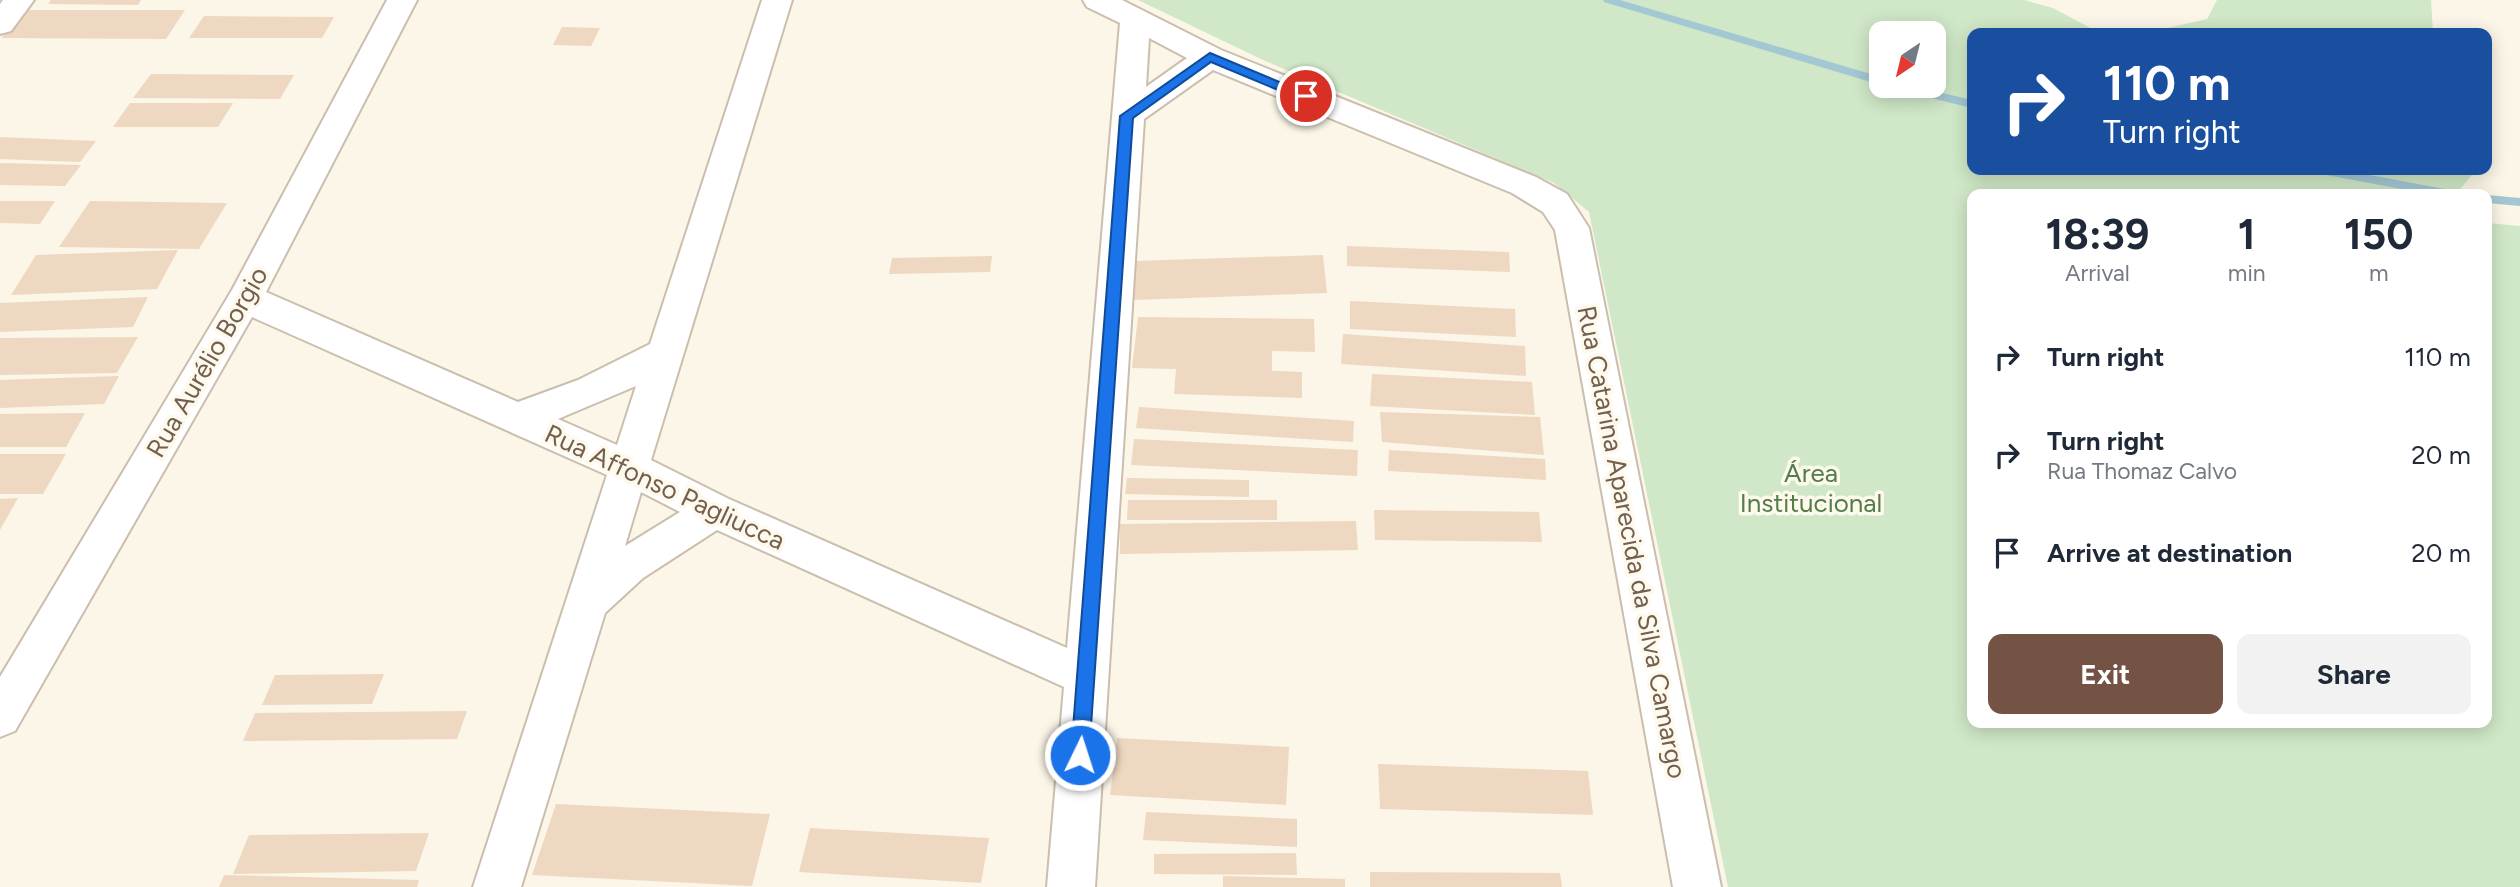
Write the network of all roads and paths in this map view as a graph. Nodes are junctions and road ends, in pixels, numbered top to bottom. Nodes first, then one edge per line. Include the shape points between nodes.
1 (19, 0) edge
2 (402, 0) edge
3 (777, 0) edge
4 (1098, 0) edge
5 (1135, 20) junction
6 (0, 24) edge
7 (1210, 57) junction
8 (1126, 116) junction
9 (245, 299) junction
10 (664, 354) junction
11 (514, 418) junction
12 (628, 467) junction
13 (715, 511) junction
14 (586, 603) junction
15 (1085, 676) junction
16 (0, 717) edge
17 (497, 887) edge
18 (1071, 887) edge
19 (1697, 887) edge

1 - 6 street
2 - 9 street, Rua Aurélio Borgio
3 - 10 street
4 - 5 street
5 - 7 street
5 - 8 street
7 - 8 street
7 - 19 street, Rua Catarina Aparecida da Silva Camargo via 1524,185 1555,203 1572,228
8 - 15 street
9 - 11 street, Rua Affonso Pagliucca
9 - 16 street, Rua Aurélio Borgio
10 - 11 street via 616,381
10 - 12 street
11 - 12 street, Rua Affonso Pagliucca
12 - 13 street, Rua Affonso Pagliucca
12 - 14 street
13 - 14 street via 629,565
13 - 15 street, Rua Affonso Pagliucca
14 - 17 street
15 - 18 street

